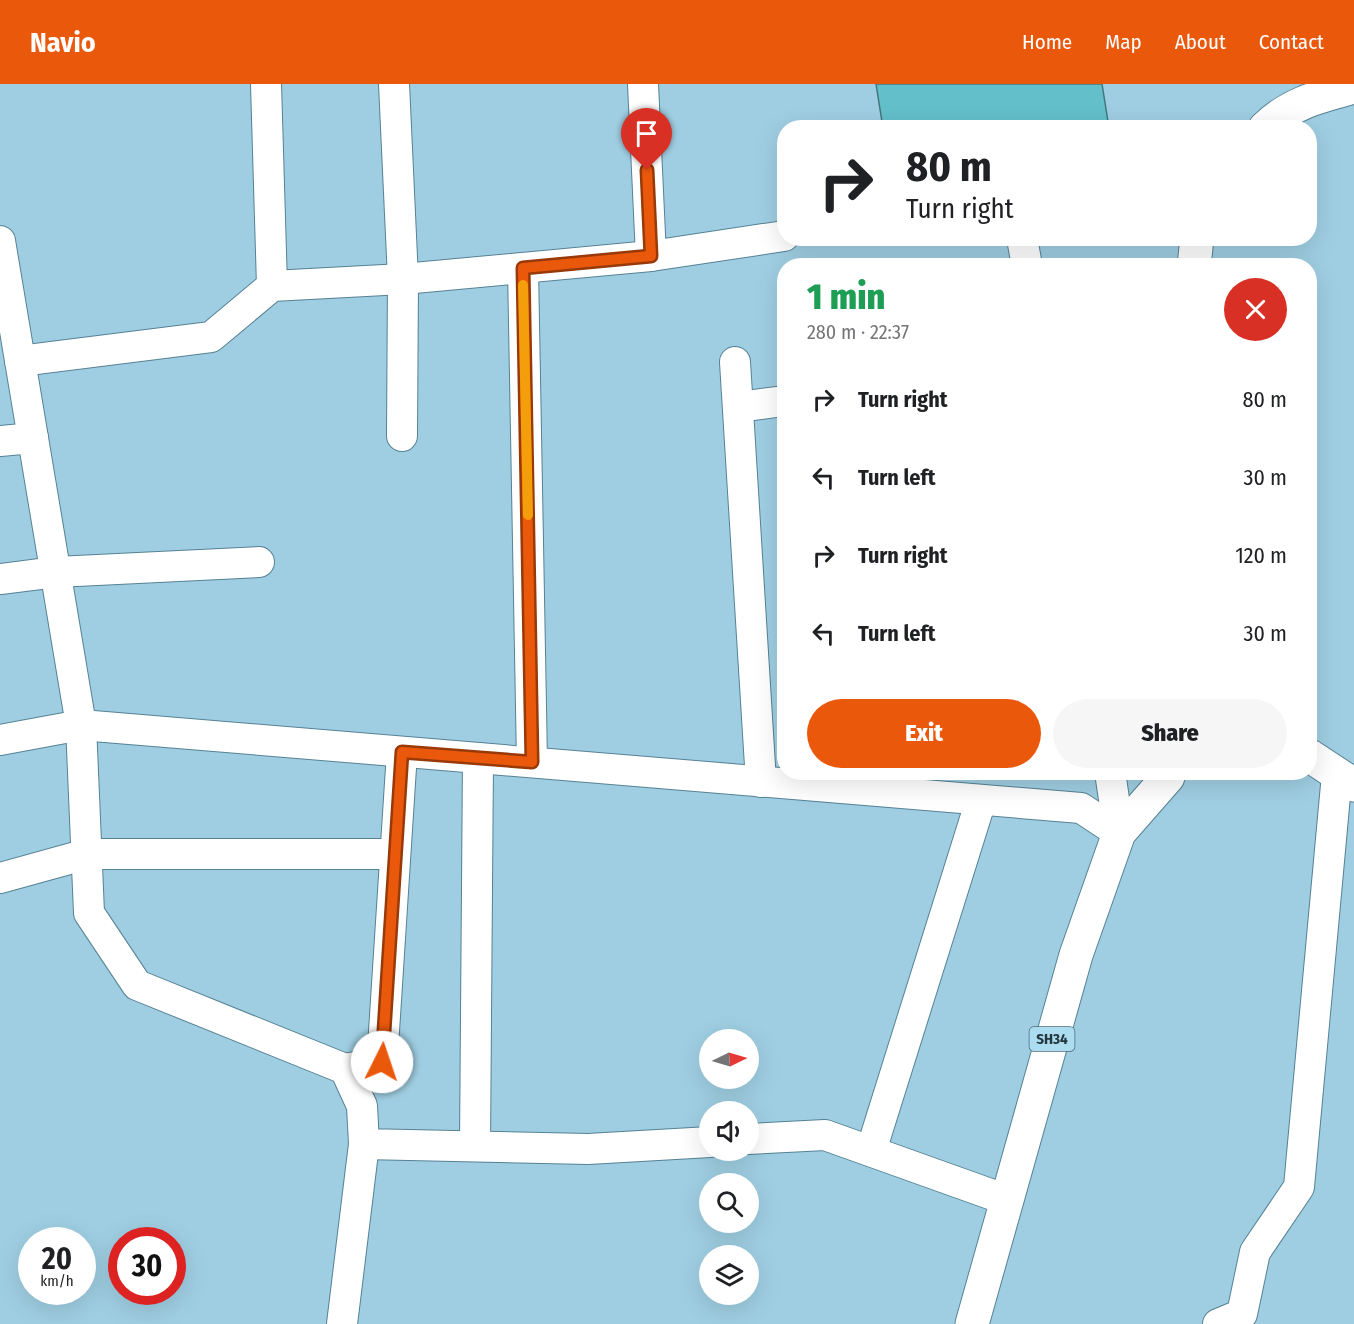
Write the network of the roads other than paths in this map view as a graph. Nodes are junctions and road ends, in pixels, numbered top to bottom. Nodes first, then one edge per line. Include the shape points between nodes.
1 (266, 84) edge
2 (394, 84) edge
3 (643, 84) edge
4 (1354, 87) edge
5 (1273, 120) edge
6 (777, 237) edge
7 (0, 241) edge
8 (651, 256) junction
9 (523, 268) junction
10 (403, 279) junction
11 (272, 286) junction
12 (6, 310) edge
13 (20, 362) junction
14 (735, 362) dead end
15 (777, 402) edge
16 (738, 407) junction
17 (402, 436) dead end
18 (33, 438) junction
19 (0, 441) edge
20 (259, 562) dead end
21 (56, 572) junction
22 (0, 579) edge
23 (81, 725) junction
24 (0, 740) edge
25 (402, 752) junction
26 (478, 758) junction
27 (1317, 760) edge
28 (532, 762) junction
29 (1346, 779) edge
30 (1111, 780) edge
31 (1165, 780) edge
32 (761, 782) junction
33 (981, 800) junction
34 (1119, 832) junction
35 (87, 854) junction
36 (395, 854) junction
37 (0, 878) edge
38 (345, 1069) junction
39 (759, 1138) edge
40 (699, 1143) edge
41 (364, 1144) junction
42 (475, 1146) junction
43 (871, 1151) junction
44 (1007, 1200) junction
45 (342, 1324) edge
46 (972, 1324) edge
47 (1218, 1324) edge

1 - 11 street
2 - 10 street
3 - 8 street
4 - 5 main road via 1302,102
6 - 8 street
7 - 12 street
8 - 9 street
9 - 10 street
9 - 28 street
10 - 11 street
10 - 17 street
11 - 13 street via 211,337
12 - 13 street
13 - 18 street
14 - 16 street
15 - 16 street
16 - 32 street
18 - 19 street
18 - 21 street
20 - 21 street
21 - 22 street
21 - 23 street
23 - 24 street
23 - 25 street
23 - 35 street
25 - 26 street
25 - 36 street
26 - 28 street
26 - 42 street
27 - 29 main road
28 - 32 street
29 - 47 street via 1299,1187 1255,1252 1242,1314
30 - 34 street
31 - 34 main road, SH34
32 - 33 street
33 - 34 street via 1082,808
33 - 43 street
34 - 44 main road, SH34 via 1076,955
35 - 36 street
35 - 37 street
35 - 38 street via 90,913 137,985
36 - 38 street via 382,1062
38 - 41 street via 362,1106
39 - 43 street via 825,1135
40 - 42 street via 588,1149
41 - 42 street
41 - 45 street
43 - 44 street
44 - 46 main road, SH34

